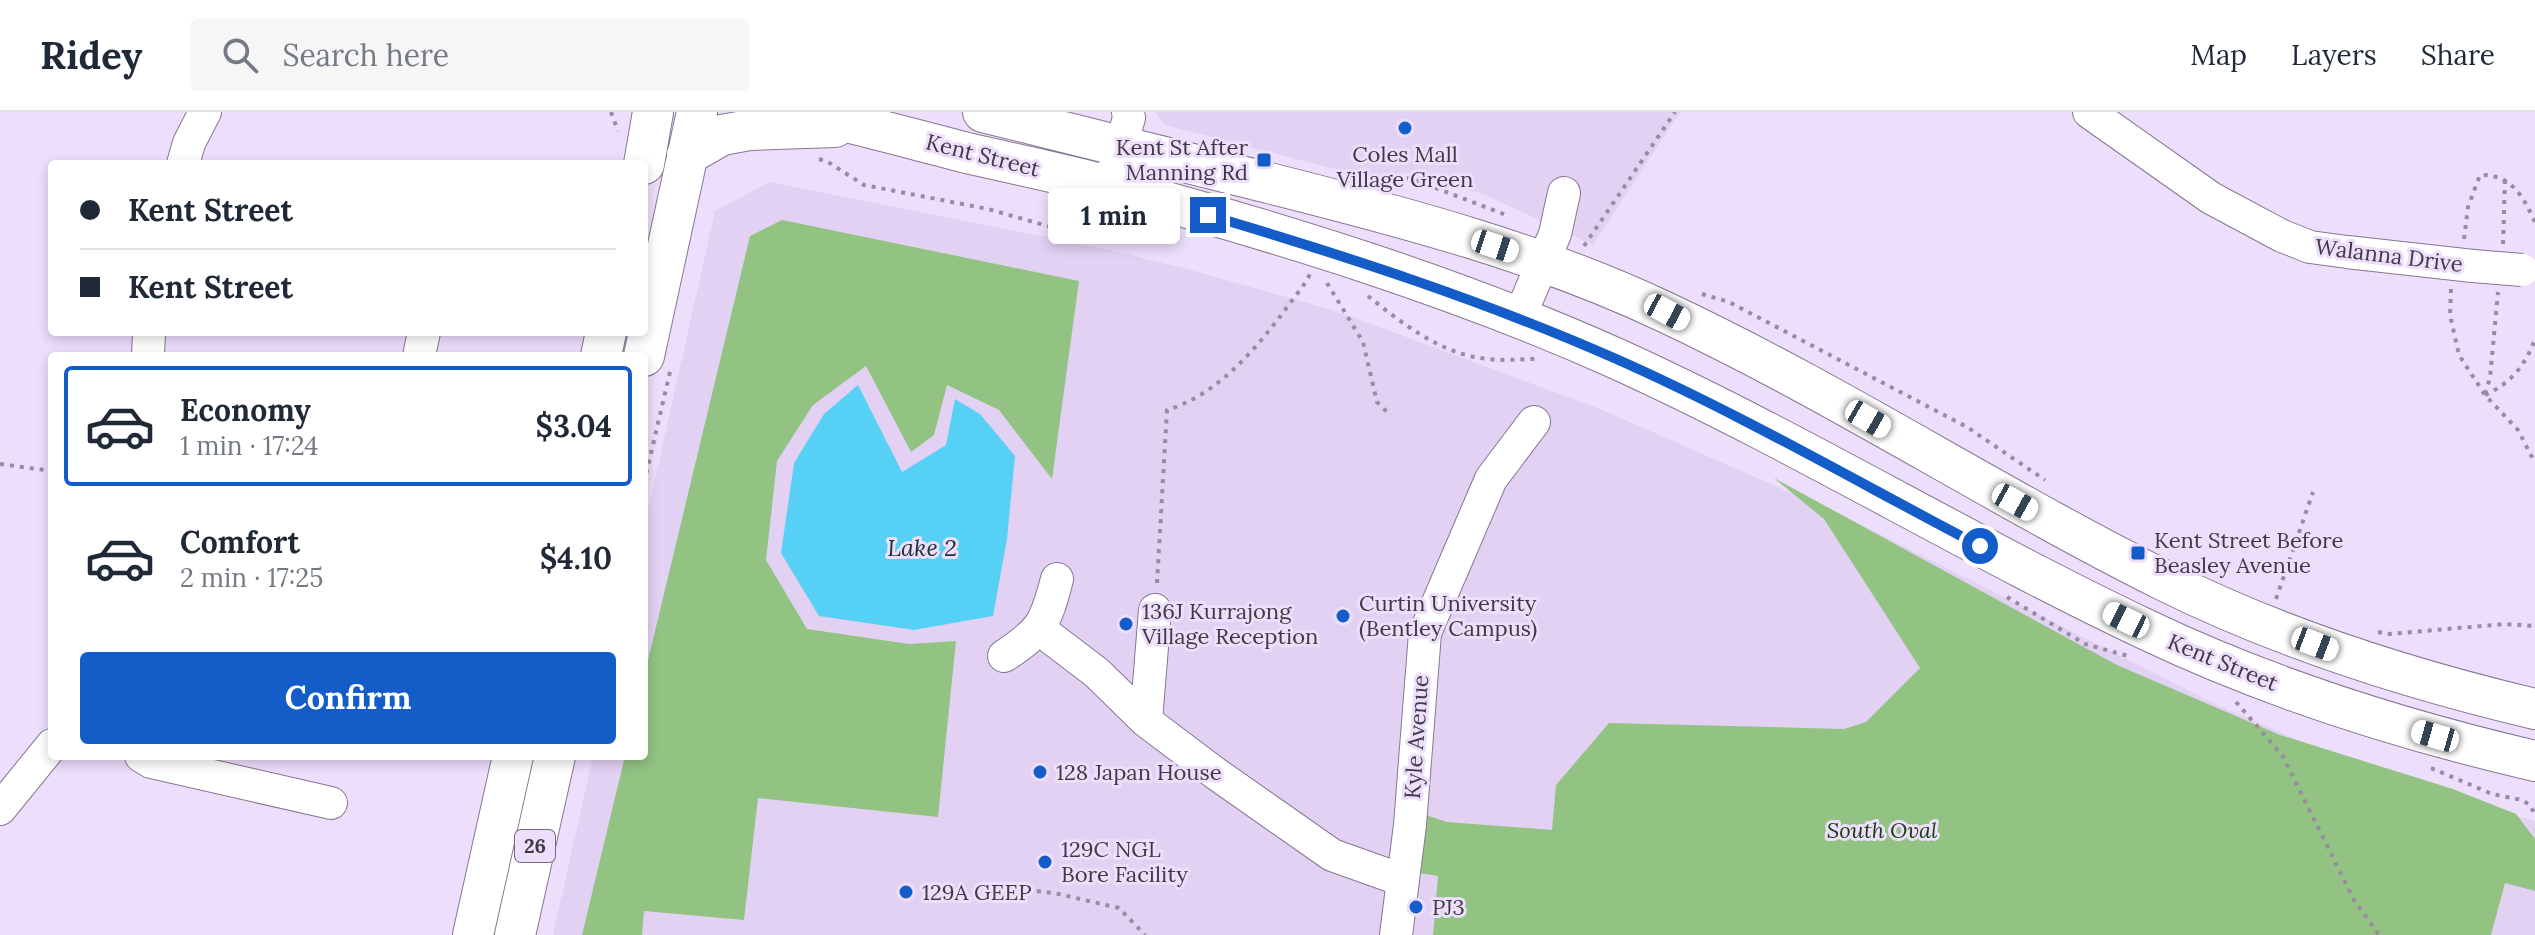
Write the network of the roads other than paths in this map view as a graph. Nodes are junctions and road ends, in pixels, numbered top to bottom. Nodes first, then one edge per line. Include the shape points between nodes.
1 (205, 112) edge
2 (629, 112) edge
3 (653, 112) edge
4 (697, 112) edge
5 (804, 112) edge
6 (983, 112) edge
7 (2089, 112) edge
8 (867, 125) junction
9 (1116, 128) edge
10 (687, 155) junction
11 (184, 160) edge
12 (644, 160) edge
13 (644, 160) edge
14 (1102, 184) junction
15 (1564, 193) dead end
16 (1543, 262) junction
17 (2518, 277) edge
18 (1610, 289) junction
19 (1519, 318) junction
20 (1589, 347) junction
21 (645, 352) edge
22 (1534, 422) dead end
23 (1057, 579) dead end
24 (1155, 610) road end
25 (1038, 628) junction
26 (1004, 656) dead end
27 (2535, 709) edge
28 (1146, 721) junction
29 (48, 750) edge
30 (148, 760) edge
31 (512, 760) edge
32 (554, 760) edge
33 (2535, 761) edge
34 (331, 803) dead end
35 (0, 809) edge
36 (1402, 880) junction
37 (473, 935) edge
38 (515, 935) edge
39 (1396, 935) edge

1 - 11 street
2 - 12 main road
3 - 13 main road
4 - 10 main road
5 - 8 main road, Kent Street
6 - 9 main road, Kent Street
7 - 17 street, Walanna Drive, bridge via 2211,198 2310,247
8 - 10 main road via 749,130 722,135
8 - 14 main road, Kent Street
9 - 14 street
9 - 16 main road, Kent Street
10 - 21 main road
14 - 19 main road, Kent Street via 1307,245
15 - 16 street
16 - 18 main road, Kent Street
16 - 19 street
18 - 20 main road
18 - 27 main road, Kent Street via 1667,312 2179,587 2339,653
19 - 20 main road, Kent Street
20 - 33 main road, Kent Street via 2150,632 2331,704
22 - 36 street, Kyle Avenue via 1491,479 1425,633
23 - 25 street via 1048,616
24 - 28 street
25 - 26 street
25 - 28 street via 1097,673
28 - 36 street via 1332,855
29 - 35 street
30 - 34 street
31 - 37 main road, 26
32 - 38 main road, 26
36 - 39 street, Kyle Avenue

